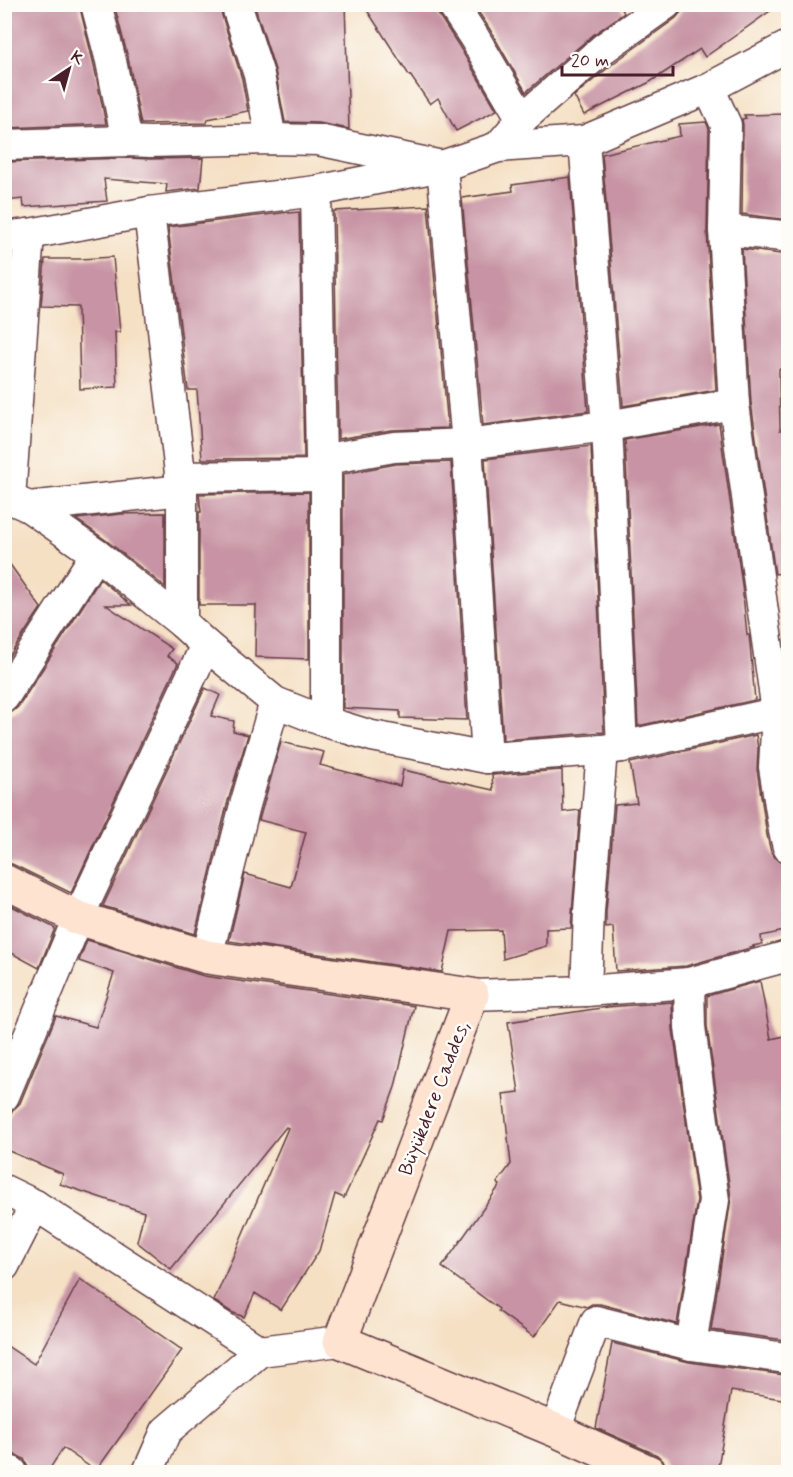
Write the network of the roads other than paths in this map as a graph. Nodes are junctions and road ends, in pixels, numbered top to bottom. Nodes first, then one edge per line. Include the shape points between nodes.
1 (96, 4) edge
2 (236, 4) edge
3 (452, 4) edge
4 (657, 7) edge
5 (789, 46) edge
6 (709, 88) junction
7 (522, 119) junction
8 (271, 139) junction
9 (127, 141) junction
10 (584, 141) junction
11 (4, 145) edge
12 (498, 147) junction
13 (442, 166) junction
14 (316, 191) junction
15 (149, 212) junction
16 (724, 230) junction
17 (17, 236) edge
18 (789, 238) edge
19 (734, 404) junction
20 (607, 426) junction
21 (467, 444) junction
22 (324, 467) junction
23 (181, 483) junction
24 (15, 501) edge
25 (96, 554) junction
26 (182, 622) junction
27 (206, 645) junction
28 (4, 697) edge
29 (275, 702) junction
30 (783, 711) edge
31 (326, 722) junction
32 (612, 748) junction
33 (487, 758) junction
34 (789, 847) edge
35 (4, 881) edge
36 (78, 918) junction
37 (789, 956) edge
38 (207, 957) junction
39 (689, 983) junction
40 (586, 991) junction
41 (472, 995) junction
42 (4, 1096) edge
43 (4, 1190) edge
44 (35, 1205) junction
45 (4, 1266) edge
46 (340, 1341) junction
47 (691, 1345) junction
48 (260, 1351) junction
49 (789, 1357) edge
50 (555, 1430) junction
51 (4, 1470) edge
52 (12, 1473) edge
53 (148, 1473) edge
54 (649, 1473) edge

1 - 9 street
2 - 8 street via 259,75
3 - 7 street
4 - 7 street
5 - 6 street
6 - 10 street
6 - 16 street via 726,124
7 - 12 street
8 - 9 street
8 - 13 street via 318,140
9 - 11 street
10 - 12 street
10 - 20 street
12 - 13 street
13 - 14 street
13 - 21 street
14 - 15 street
14 - 22 street
15 - 17 street
15 - 23 street
16 - 18 street
16 - 19 street
17 - 24 street
19 - 20 street
19 - 30 street
20 - 21 street
20 - 32 street
21 - 22 street via 394,447
21 - 33 street
22 - 23 street
22 - 31 street
23 - 24 street
23 - 26 street
24 - 25 street
25 - 26 street
25 - 28 street
26 - 27 street
27 - 29 street
27 - 36 street
29 - 31 street
29 - 38 street via 244,806
30 - 32 street
30 - 34 street via 774,767
31 - 33 street via 372,736
32 - 33 street
32 - 40 street via 589,911
35 - 36 street, Büyükdere Caddes,
36 - 38 street, Büyükdere Caddes,
36 - 42 street
37 - 39 street
38 - 41 street, Büyükdere Caddes,
39 - 40 street
39 - 47 street via 690,1027 714,1200
40 - 41 street
41 - 46 street, Büyükdere Caddes,
43 - 44 street
44 - 45 street
44 - 48 street
46 - 48 street
46 - 50 street
47 - 49 street
47 - 50 street via 596,1321
48 - 53 street via 166,1431
50 - 54 street
51 - 52 street

